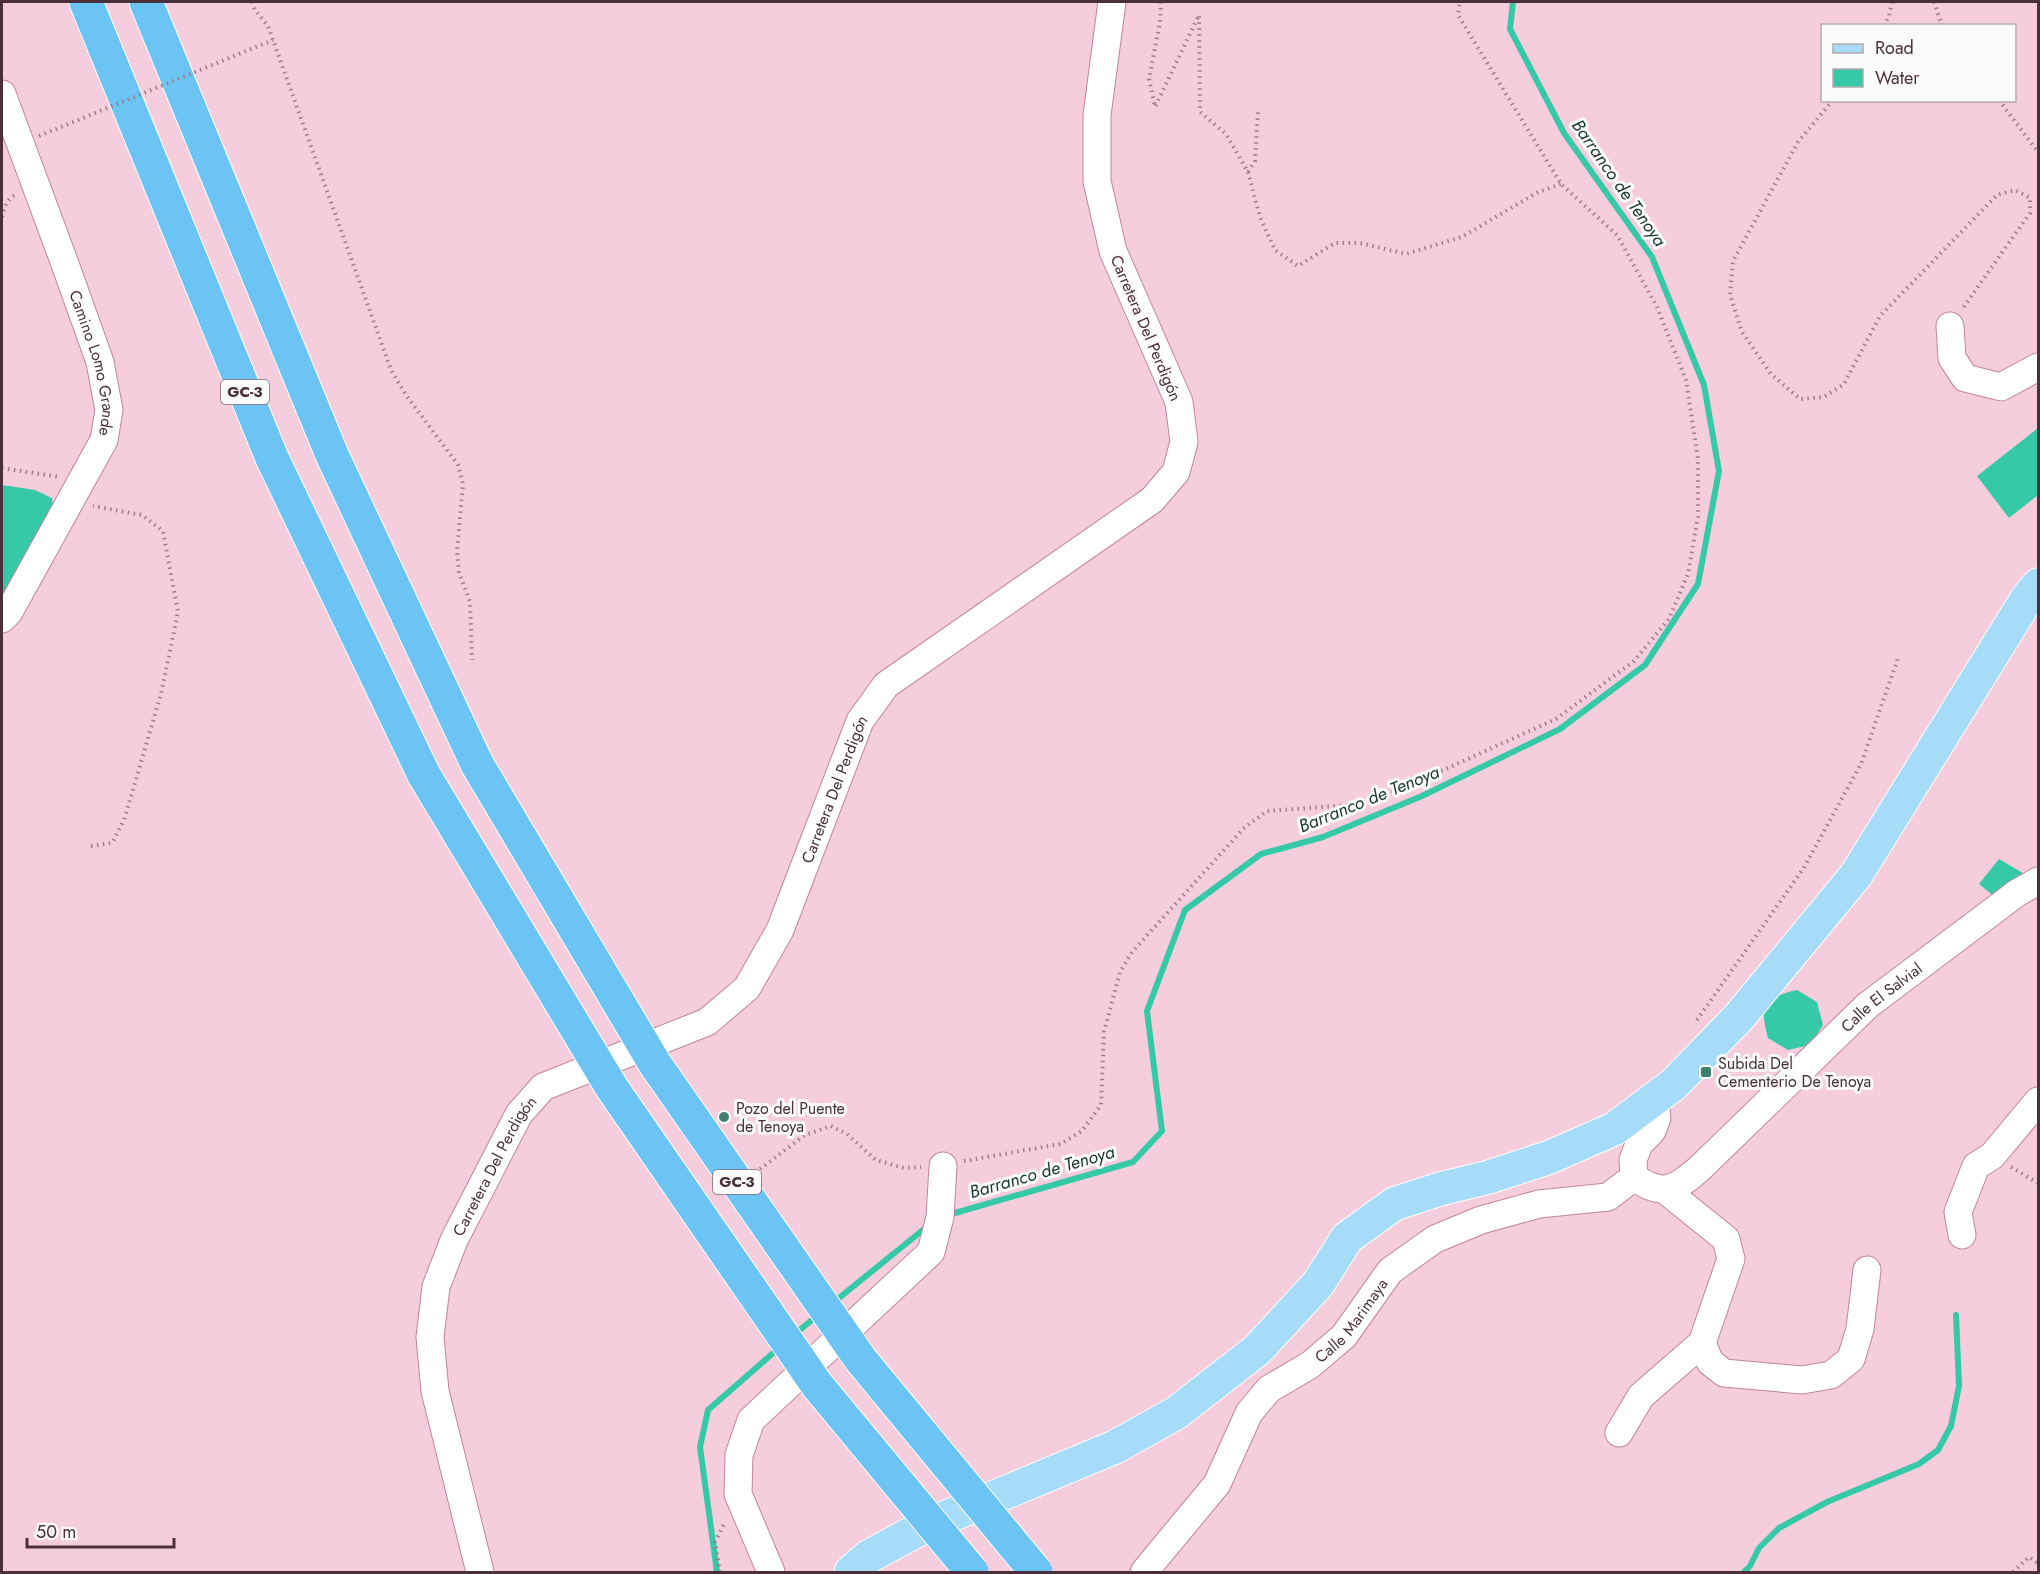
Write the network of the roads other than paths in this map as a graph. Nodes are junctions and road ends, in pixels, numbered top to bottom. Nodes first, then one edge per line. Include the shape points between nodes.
1 (86, 2) edge
2 (146, 2) edge
3 (1112, 2) edge
4 (2, 94) edge
5 (1950, 326) road end
6 (2038, 367) edge
7 (2038, 585) edge
8 (2, 619) edge
9 (2038, 881) edge
10 (1655, 1098) junction
11 (2038, 1101) edge
12 (943, 1166) road end
13 (1634, 1177) junction
14 (1665, 1190) junction
15 (1962, 1235) dead end
16 (1867, 1270) dead end
17 (1702, 1343) junction
18 (1619, 1433) dead end
19 (480, 1572) edge
20 (771, 1572) edge
21 (851, 1572) edge
22 (972, 1572) edge
23 (1036, 1572) edge
24 (1144, 1572) edge

1 - 22 highway, GC-3, bridge via 272,458 424,774 612,1088 817,1385
2 - 23 highway, GC-3, bridge via 332,455 477,764 662,1074 861,1360
3 - 19 street, Carretera Del Perdigón via 1096,115 1097,181 1113,251 1179,402 1184,441 1176,472 1152,500 886,685 860,721 780,930 747,988 707,1022 543,1087 519,1114 454,1240 436,1287 430,1337 435,1391
4 - 8 street, Camino Lomo Grande via 100,362 109,410 104,440
5 - 6 street via 1952,358 1965,378 2001,387
7 - 10 main road via 1856,875 1739,1017 1674,1084
9 - 14 street, Calle El Salvial via 1868,1005 1700,1168 1680,1186
10 - 13 street via 1657,1118 1652,1131 1639,1144 1633,1160
10 - 21 main road via 1614,1129 1550,1157 1394,1204 1347,1238 1318,1284 1257,1350 1176,1413 1115,1448 925,1526 868,1557
11 - 15 street via 1992,1156 1976,1166 1958,1212
12 - 20 street via 940,1217 931,1252 751,1420 739,1455 738,1494
13 - 14 street via 1648,1187
13 - 24 street, Calle Marimaya via 1608,1197 1539,1204 1481,1220 1435,1239 1390,1271 1344,1336 1310,1365 1269,1389 1249,1413 1216,1484
14 - 17 street via 1726,1239 1731,1259
16 - 17 street via 1860,1329 1851,1359 1832,1375 1802,1380 1724,1373 1710,1362
17 - 18 street via 1641,1396

